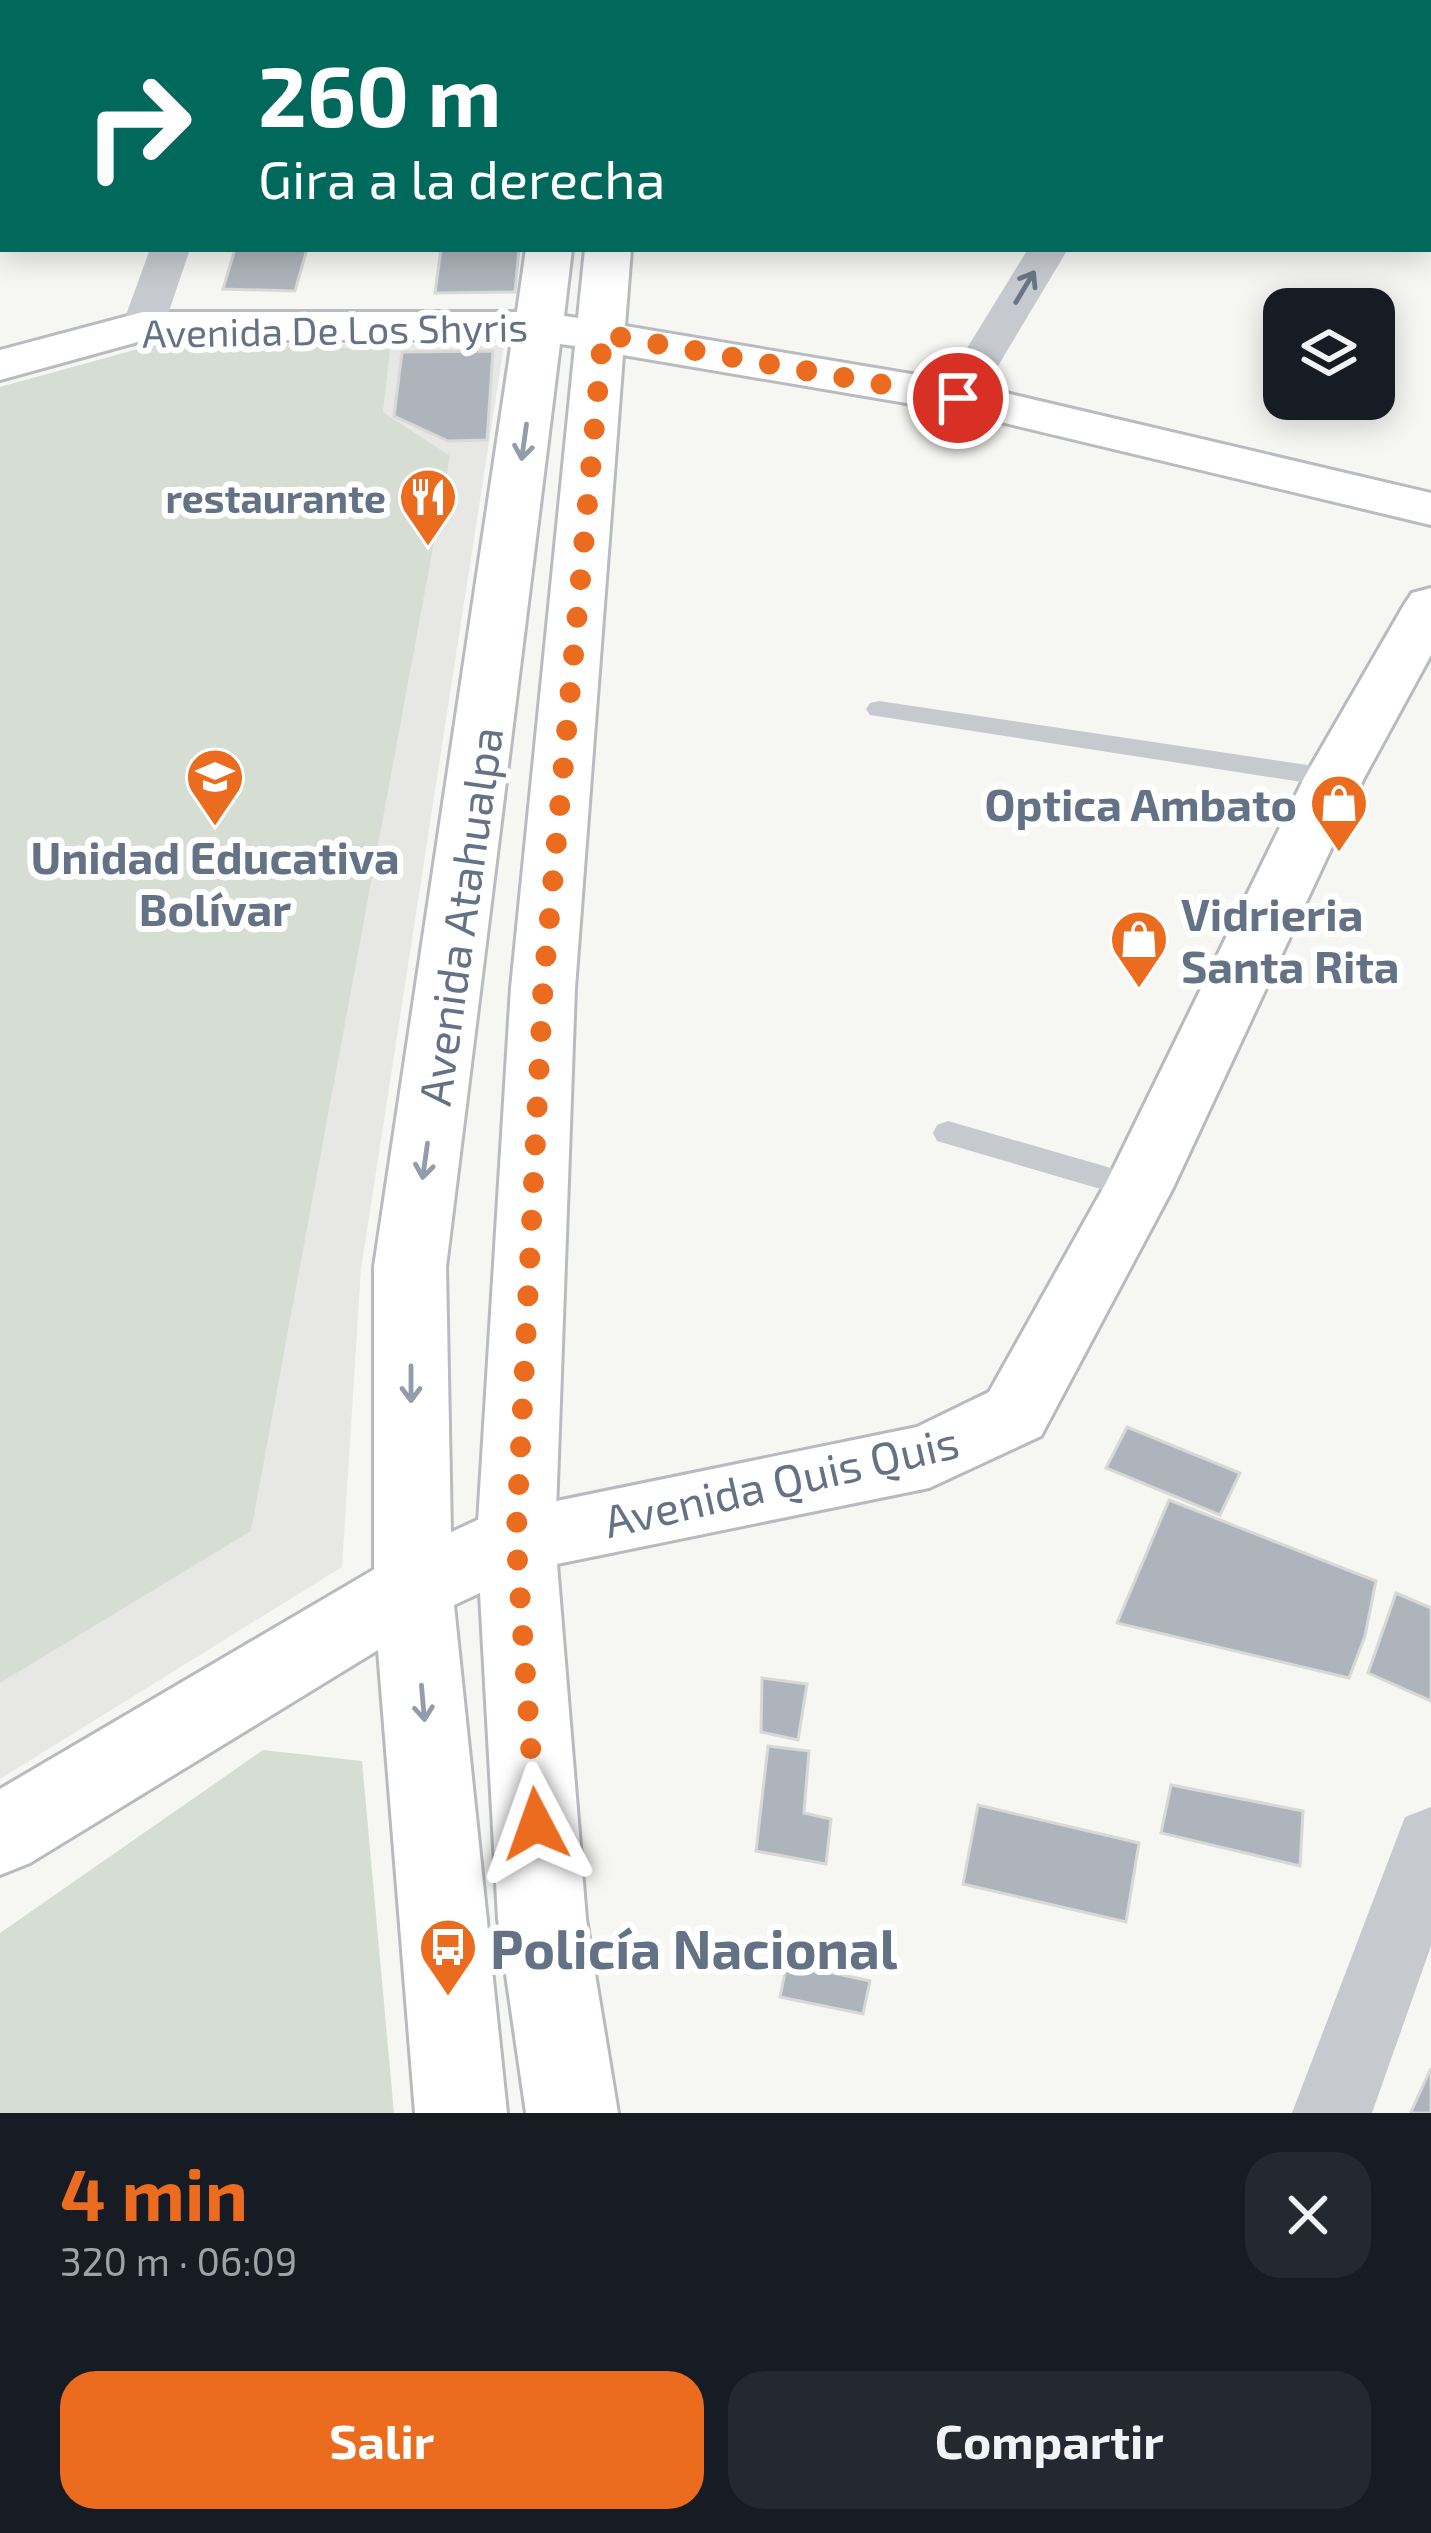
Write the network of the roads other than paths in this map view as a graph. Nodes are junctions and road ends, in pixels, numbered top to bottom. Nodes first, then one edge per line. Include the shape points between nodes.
1 (169, 252) edge
2 (550, 252) edge
3 (607, 252) edge
4 (1046, 252) edge
5 (143, 326) junction
6 (571, 330) junction
7 (0, 365) edge
8 (958, 398) junction
9 (1431, 509) edge
10 (1431, 605) edge
11 (879, 709) dead end
12 (1334, 778) junction
13 (948, 1133) dead end
14 (1138, 1188) junction
15 (516, 1539) junction
16 (413, 1587) junction
17 (0, 1835) edge
18 (1431, 1842) edge
19 (461, 2113) edge
20 (572, 2113) edge
21 (1332, 2113) edge

1 - 5 street
2 - 6 main road, Avenida Atahualpa
3 - 6 main road, Avenida Atahualpa
8 -> 4 street
5 - 6 main road, Avenida De Los Shyris
5 - 7 main road, Avenida De Los Shyris
6 - 8 main road, Avenida De Los Shyris
6 - 15 main road, Avenida Atahualpa
6 -> 16 main road, Avenida Atahualpa via 410,1267
8 - 9 main road, Avenida De Los Shyris
10 - 12 main road, Avenida Quis Quis
11 - 12 lane
12 - 14 main road, Avenida Quis Quis
13 - 14 lane
14 - 15 main road, Avenida Quis Quis via 1015,1414 974,1438 928,1456
15 - 16 main road, Avenida Quis Quis
15 - 20 main road, Avenida Atahualpa via 542,1919
16 - 17 main road, Avenida Quis Quis
16 -> 19 main road, Avenida Atahualpa
18 - 21 street

